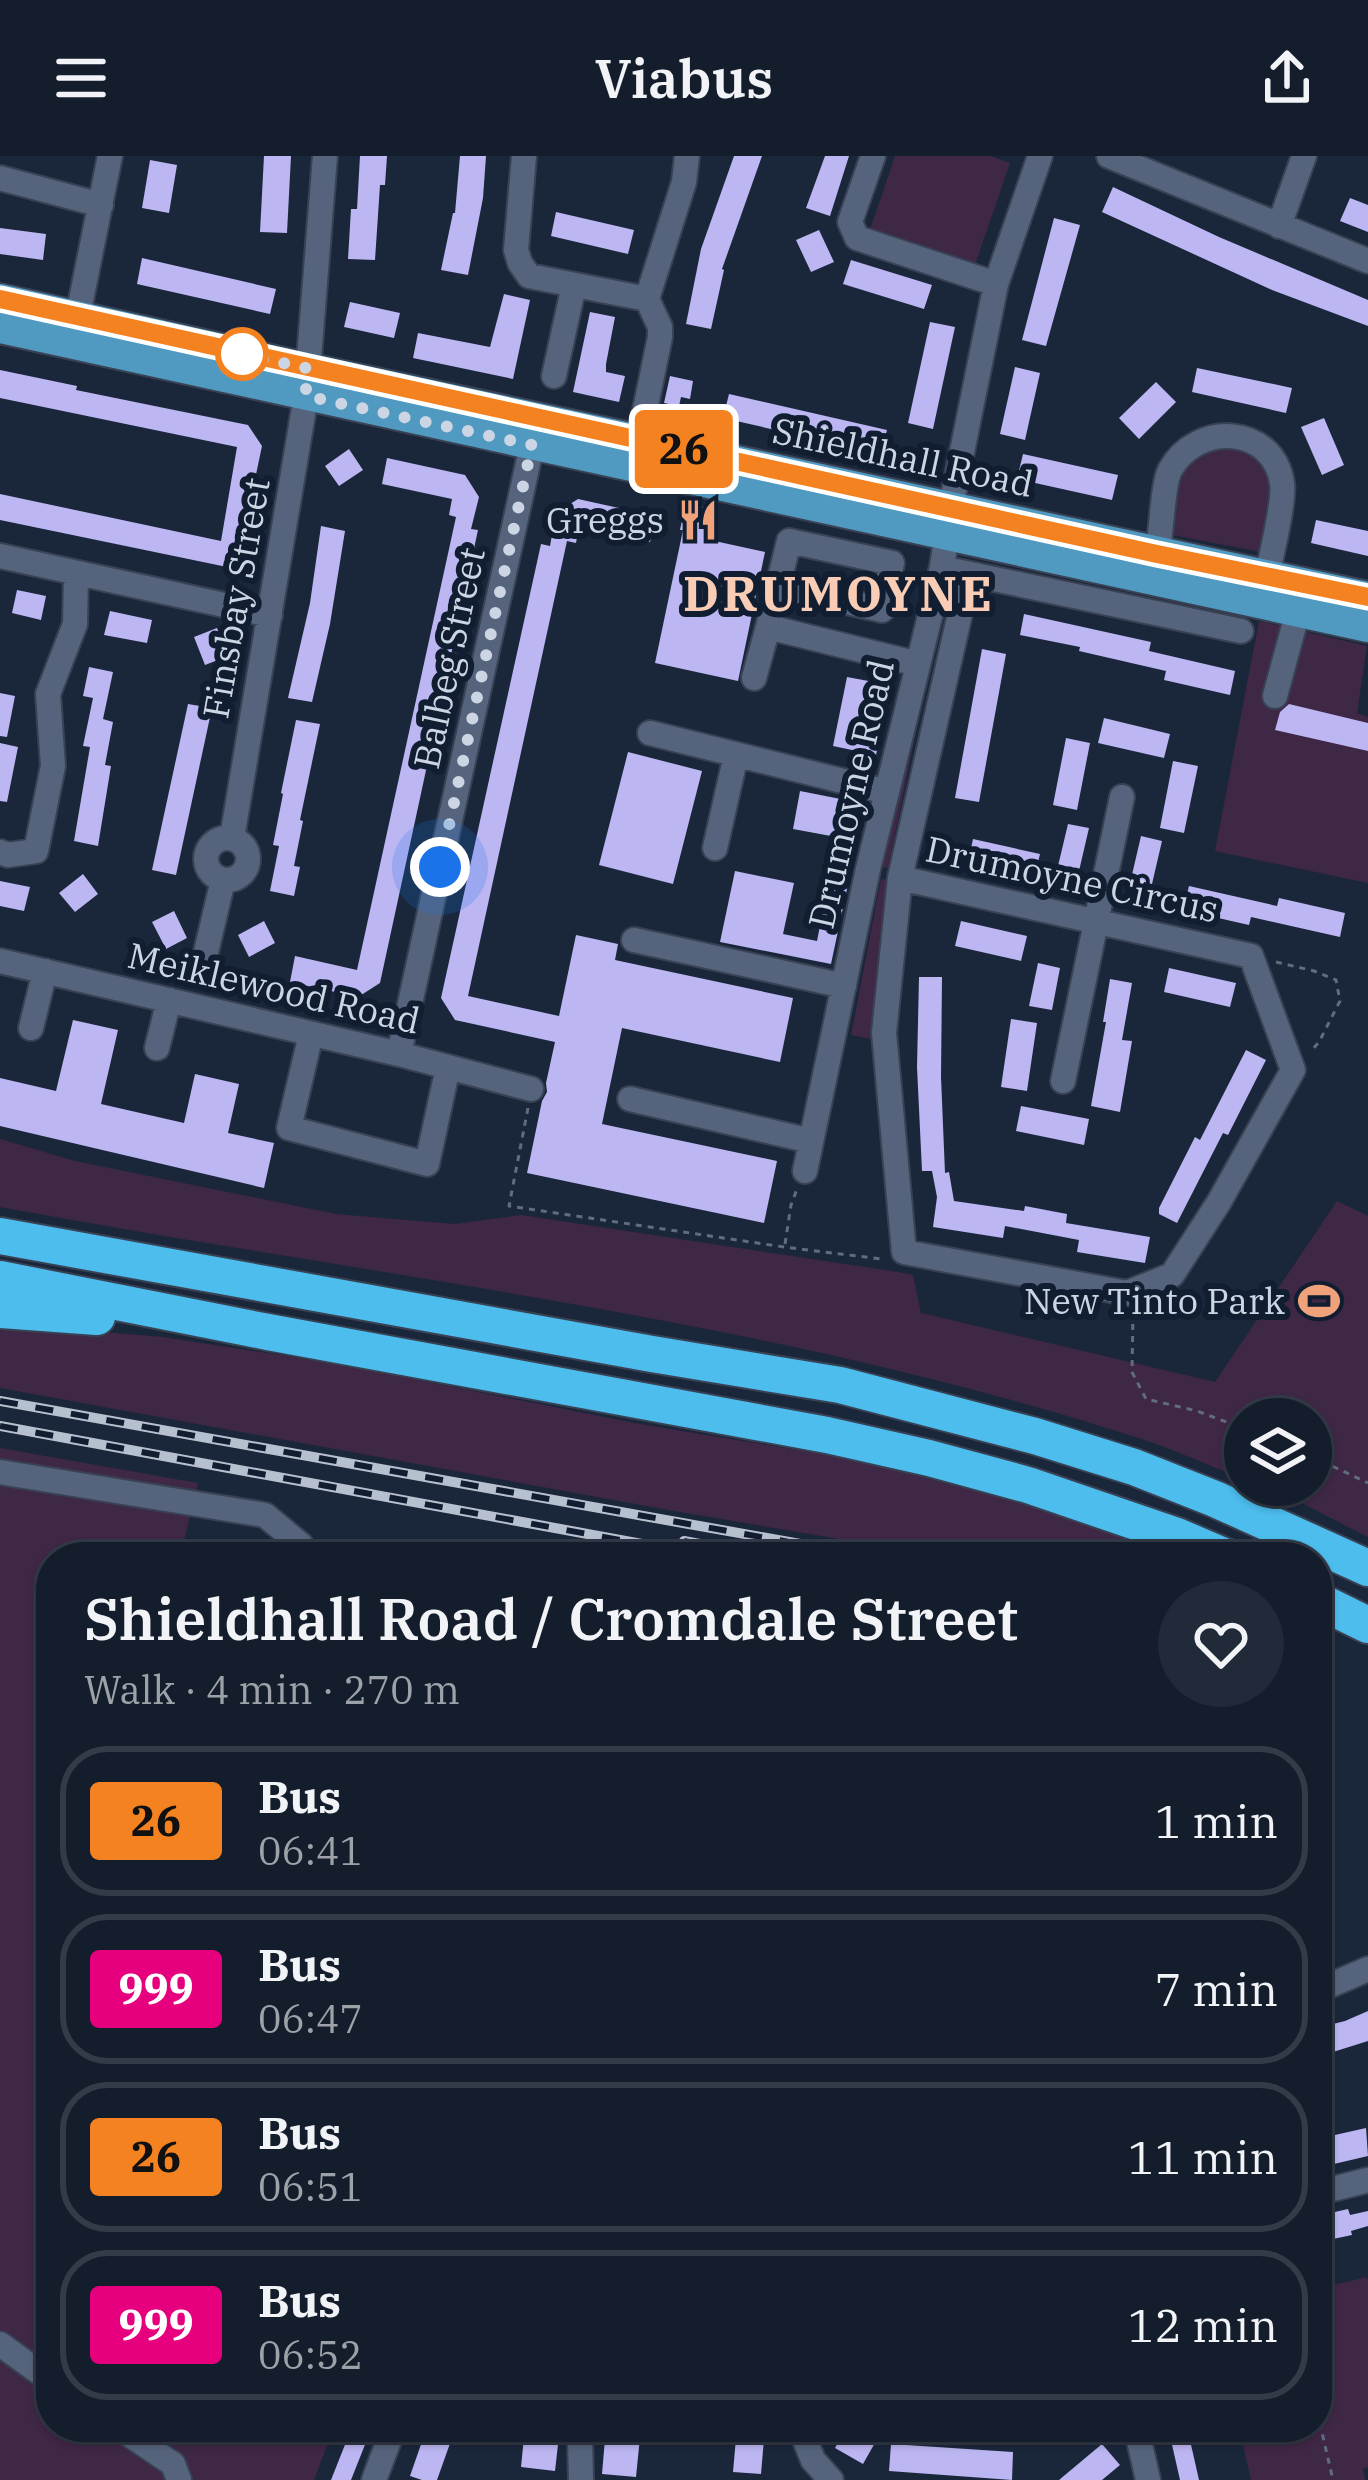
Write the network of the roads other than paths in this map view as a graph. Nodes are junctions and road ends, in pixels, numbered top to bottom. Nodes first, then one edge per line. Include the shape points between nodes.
1 (110, 156) edge
2 (325, 156) edge
3 (524, 156) edge
4 (687, 156) edge
5 (873, 156) edge
6 (1040, 156) edge
7 (1109, 156) edge
8 (1304, 156) edge
9 (0, 178) edge
10 (101, 206) junction
11 (1279, 226) junction
12 (1368, 261) edge
13 (997, 284) junction
14 (574, 285) junction
15 (647, 298) junction
16 (0, 299) edge
17 (0, 328) edge
18 (75, 330) junction
19 (554, 376) dead end
20 (306, 382) junction
21 (535, 431) junction
22 (639, 439) junction
23 (948, 520) junction
24 (1157, 554) junction
25 (0, 556) edge
26 (942, 567) junction
27 (76, 574) junction
28 (969, 574) junction
29 (1267, 576) junction
30 (777, 586) junction
31 (1368, 597) edge
32 (1298, 611) junction
33 (270, 615) junction
34 (768, 627) junction
35 (1368, 627) edge
36 (1241, 631) dead end
37 (918, 664) junction
38 (754, 678) dead end
39 (1275, 696) dead end
40 (650, 733) dead end
41 (736, 755) junction
42 (887, 792) junction
43 (1123, 797) dead end
44 (715, 848) dead end
45 (0, 853) edge
46 (900, 878) junction
47 (1096, 920) junction
48 (634, 940) dead end
49 (206, 952) dead end
50 (0, 961) edge
51 (45, 971) junction
52 (844, 986) junction
53 (169, 1000) junction
54 (31, 1028) dead end
55 (311, 1034) junction
56 (157, 1048) dead end
57 (399, 1054) junction
58 (448, 1067) junction
59 (1063, 1080) dead end
60 (531, 1089) road end
61 (630, 1099) dead end
62 (811, 1141) junction
63 (805, 1171) road end
64 (0, 1236) edge
65 (0, 1280) edge
66 (1127, 1293) joint
67 (0, 1310) edge
68 (268, 1332) junction
69 (0, 1472) edge
70 (297, 1542) edge
71 (1187, 1542) edge
72 (1311, 1542) edge
73 (1332, 1552) edge
74 (1368, 1568) edge
75 (1332, 1607) edge
76 (1368, 1625) edge
77 (1368, 1969) edge
78 (1332, 1985) edge
79 (1368, 2180) edge
80 (1332, 2189) edge
81 (0, 2344) edge
82 (36, 2369) edge
83 (140, 2442) edge
84 (388, 2442) edge
85 (580, 2442) edge
86 (806, 2442) edge
87 (1139, 2442) edge
88 (179, 2480) edge
89 (374, 2480) edge
90 (581, 2480) edge
91 (832, 2480) edge
92 (1148, 2480) edge

1 - 10 street
2 - 20 street, Finsbay Street
3 - 14 street via 520,263 529,276
4 - 15 street
5 - 13 street via 850,222 856,238
6 - 13 street, Drumoyne Road
7 - 11 street
8 - 11 street
9 - 10 street
10 - 18 street
11 - 12 street
13 - 23 street, Drumoyne Road
14 - 15 street
14 - 19 street
15 - 22 street via 660,337
16 - 18 main road, Shieldhall Road
17 - 18 main road, Shieldhall Road
18 - 20 main road, Shieldhall Road
20 - 21 main road, Shieldhall Road
20 - 33 street, Finsbay Street
21 - 22 main road, Shieldhall Road
21 - 23 main road, Shieldhall Road
21 - 57 street, Balbeg Street
22 - 23 main road, Shieldhall Road
23 - 24 main road, Shieldhall Road
23 - 26 street, Drumoyne Road
23 - 32 main road, Shieldhall Road
24 - 29 main road, Shieldhall Road
24 - 29 street via 1168,474 1188,446 1214,436 1246,438 1272,456 1283,485
25 - 27 street
26 - 28 street
26 - 37 street, Drumoyne Road
27 - 33 street
27 - 45 street via 75,624 48,694 53,766 36,851
28 - 36 street
28 - 46 street, Drumoyne Road
29 - 31 main road, Shieldhall Road
30 - 30 street via 789,541 892,563 882,610
30 - 34 street
32 - 35 main road, Shieldhall Road
32 - 39 street
33 - 49 street, Finsbay Street via 232,838 208,851 207,866 223,880
34 - 37 street
34 - 38 street
37 - 42 street, Drumoyne Road
40 - 41 street
41 - 42 street
41 - 44 street
42 - 52 street, Drumoyne Road
43 - 47 street
46 - 47 street, Drumoyne Circus
46 - 66 street, Drumoyne Road via 884,1033 904,1252
47 - 59 street
47 - 66 street, Drumoyne Circus via 1251,956 1293,1070 1172,1275
48 - 52 street
50 - 51 street, Meiklewood Road
51 - 53 street, Meiklewood Road
51 - 54 street
52 - 62 street, Drumoyne Road
53 - 55 street, Meiklewood Road
53 - 56 street
55 - 57 street, Meiklewood Road
55 - 58 street via 289,1128 427,1164
57 - 58 street, Meiklewood Road
58 - 60 street, Meiklewood Road
61 - 62 street
62 - 63 street, Drumoyne Road
64 - 72 highway via 840,1385 1134,1467
65 - 68 highway
67 - 68 highway
68 - 71 highway via 928,1458
69 - 70 street via 265,1515
73 - 74 highway
75 - 76 highway
77 - 78 street
79 - 80 street
81 - 82 street
83 - 88 street via 173,2464
84 - 89 street
85 - 90 street
86 - 91 street
87 - 92 street

